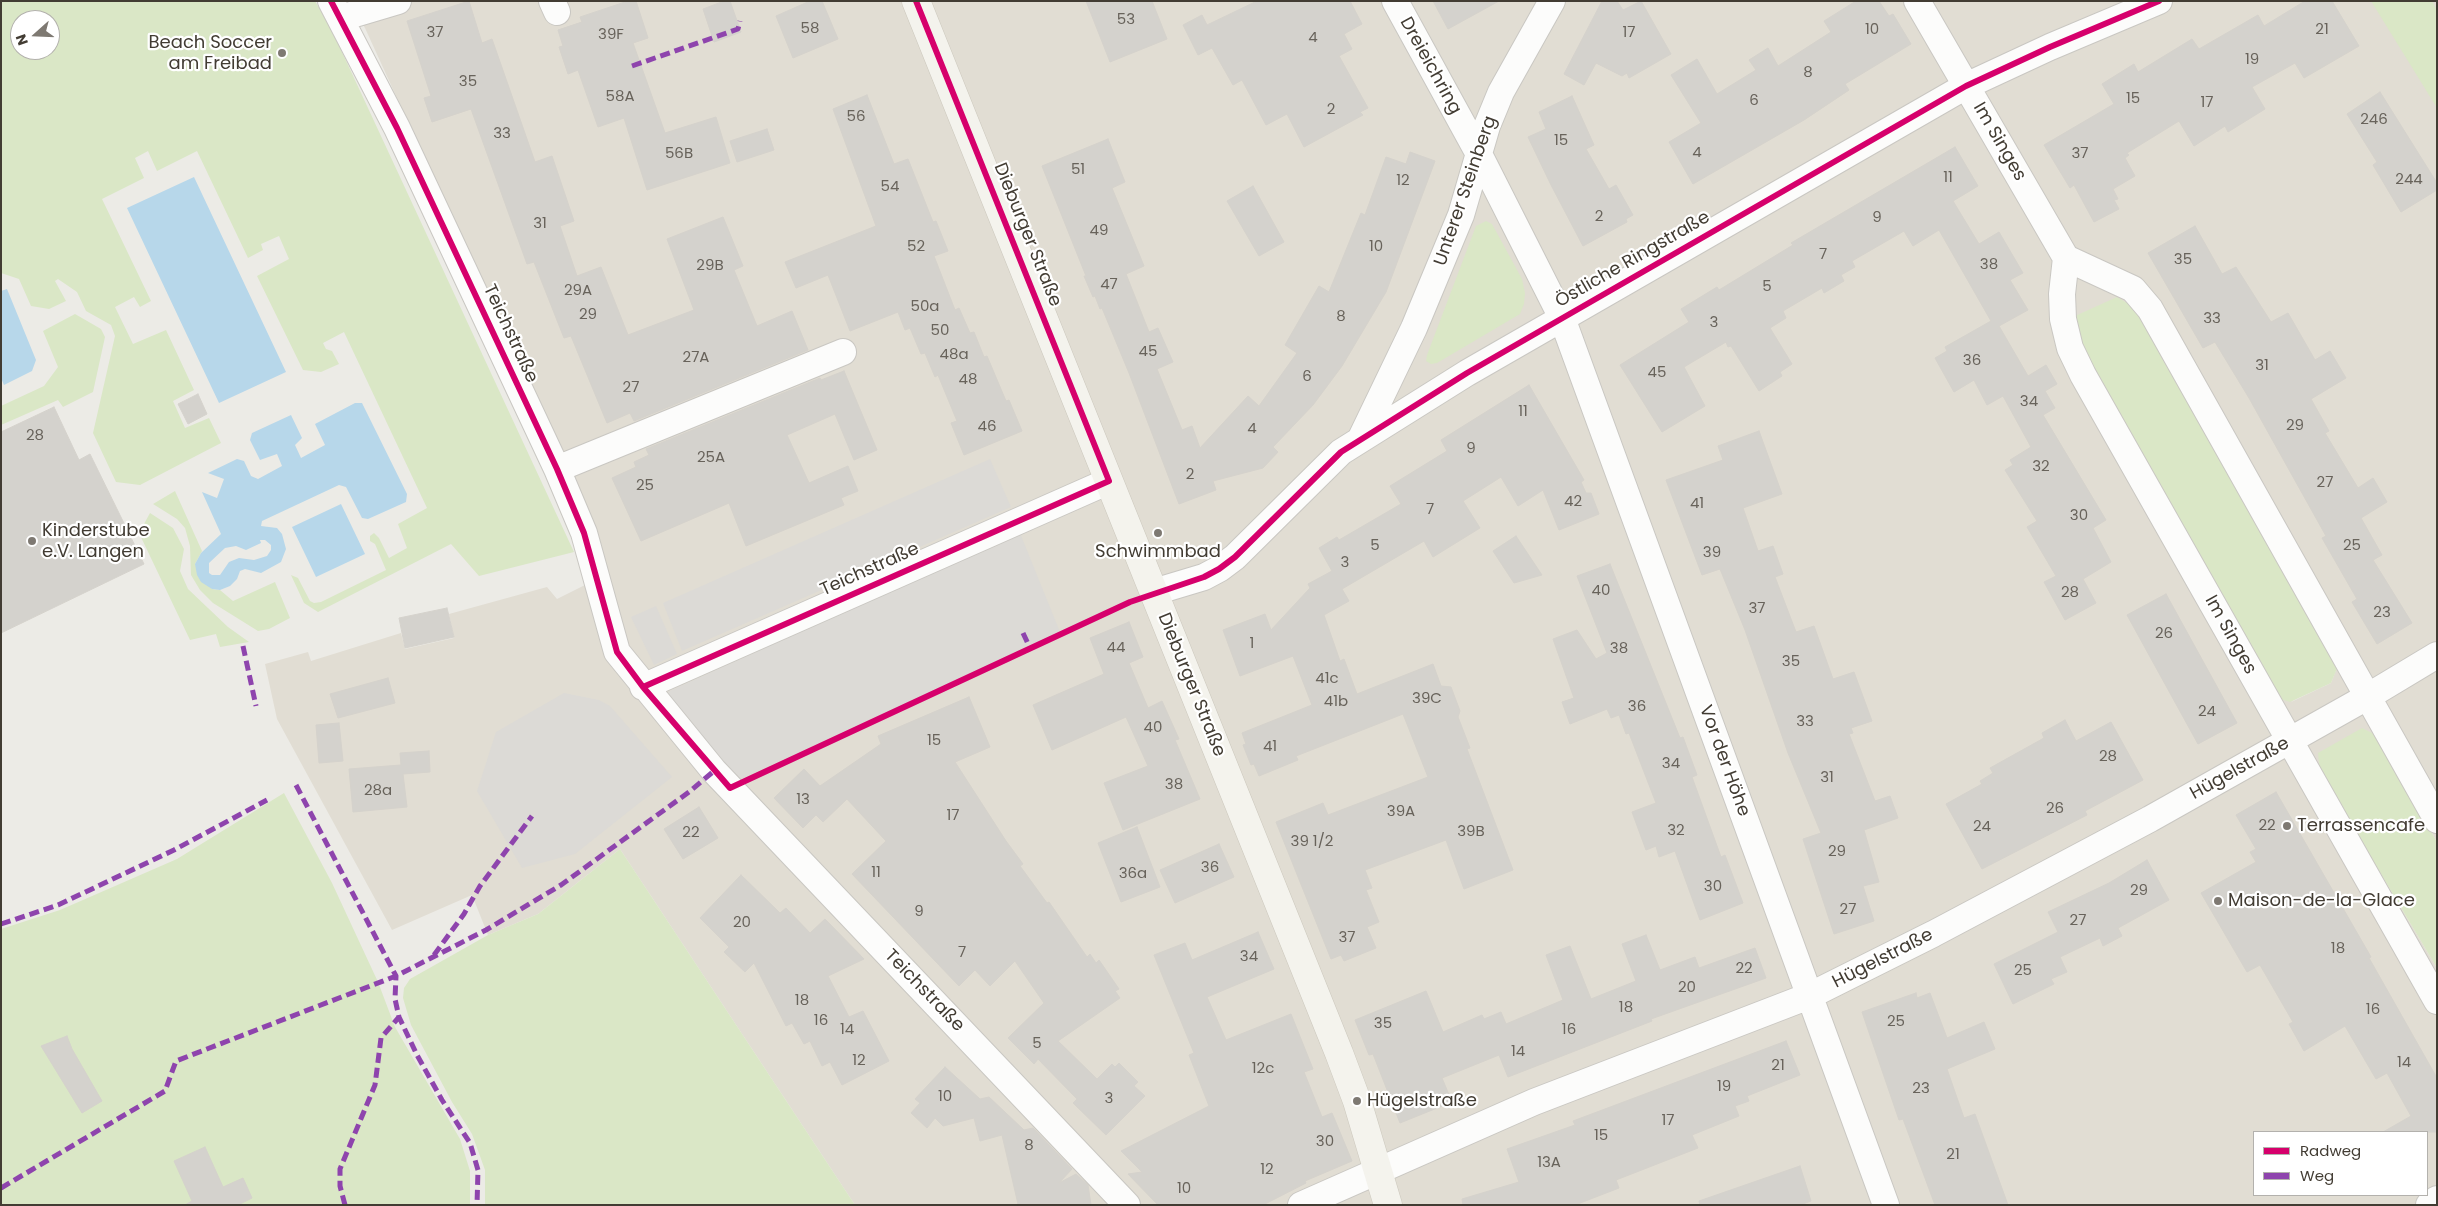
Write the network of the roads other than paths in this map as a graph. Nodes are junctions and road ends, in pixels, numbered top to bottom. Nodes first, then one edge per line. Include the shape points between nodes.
1 (398, 1) edge
2 (916, 1) edge
3 (1395, 1) edge
4 (1552, 1) edge
5 (1917, 1) edge
6 (2160, 1) edge
7 (336, 10) edge
8 (1966, 86) junction
9 (1480, 156) junction
10 (2066, 258) junction
11 (1562, 318) junction
12 (842, 352) dead end
13 (1361, 438) junction
14 (557, 469) junction
15 (1109, 481) junction
16 (1154, 592) junction
17 (2437, 655) edge
18 (643, 686) junction
19 (2367, 697) junction
20 (2290, 741) junction
21 (2437, 820) edge
22 (1809, 996) junction
23 (2437, 1001) edge
24 (1379, 1170) junction
25 (2437, 1198) edge
26 (1127, 1205) edge
27 (1301, 1205) edge
28 (1388, 1205) edge
29 (1886, 1205) edge
30 (2429, 1205) edge

1 - 7 street, Teichstraße
2 - 15 street, Dieburger Straße
3 - 9 street, Dreieichring
4 - 9 street, Unterer Steinberg via 1502,92
5 - 8 street, Im Singes
6 - 8 street, Östliche Ringstraße
7 - 14 street, Teichstraße via 397,128
8 - 10 street, Im Singes
8 - 11 street, Östliche Ringstraße
9 - 11 street, Dreieichring
9 - 13 street, Unterer Steinberg via 1461,216 1414,328
10 - 19 street via 2133,289 2150,309
10 - 20 street, Im Singes via 2062,311 2070,348
11 - 13 street, Östliche Ringstraße
11 - 22 street, Vor der Höhe
12 - 14 street
13 - 16 street, Östliche Ringstraße via 1326,464 1235,557 1204,577
14 - 18 street, Teichstraße via 584,533 617,652
15 - 16 street, Dieburger Straße
15 - 18 street, Teichstraße
16 - 24 street, Dieburger Straße via 1339,1053
17 - 19 street, Hügelstraße
18 - 26 street, Teichstraße via 714,771
19 - 20 street, Hügelstraße
19 - 21 street
20 - 22 street, Hügelstraße via 2150,819
20 - 23 street, Im Singes
22 - 24 street, Hügelstraße via 1534,1102
22 - 29 street, Vor der Höhe
24 - 27 street, Hügelstraße
24 - 28 street, Dieburger Straße
25 - 30 street

